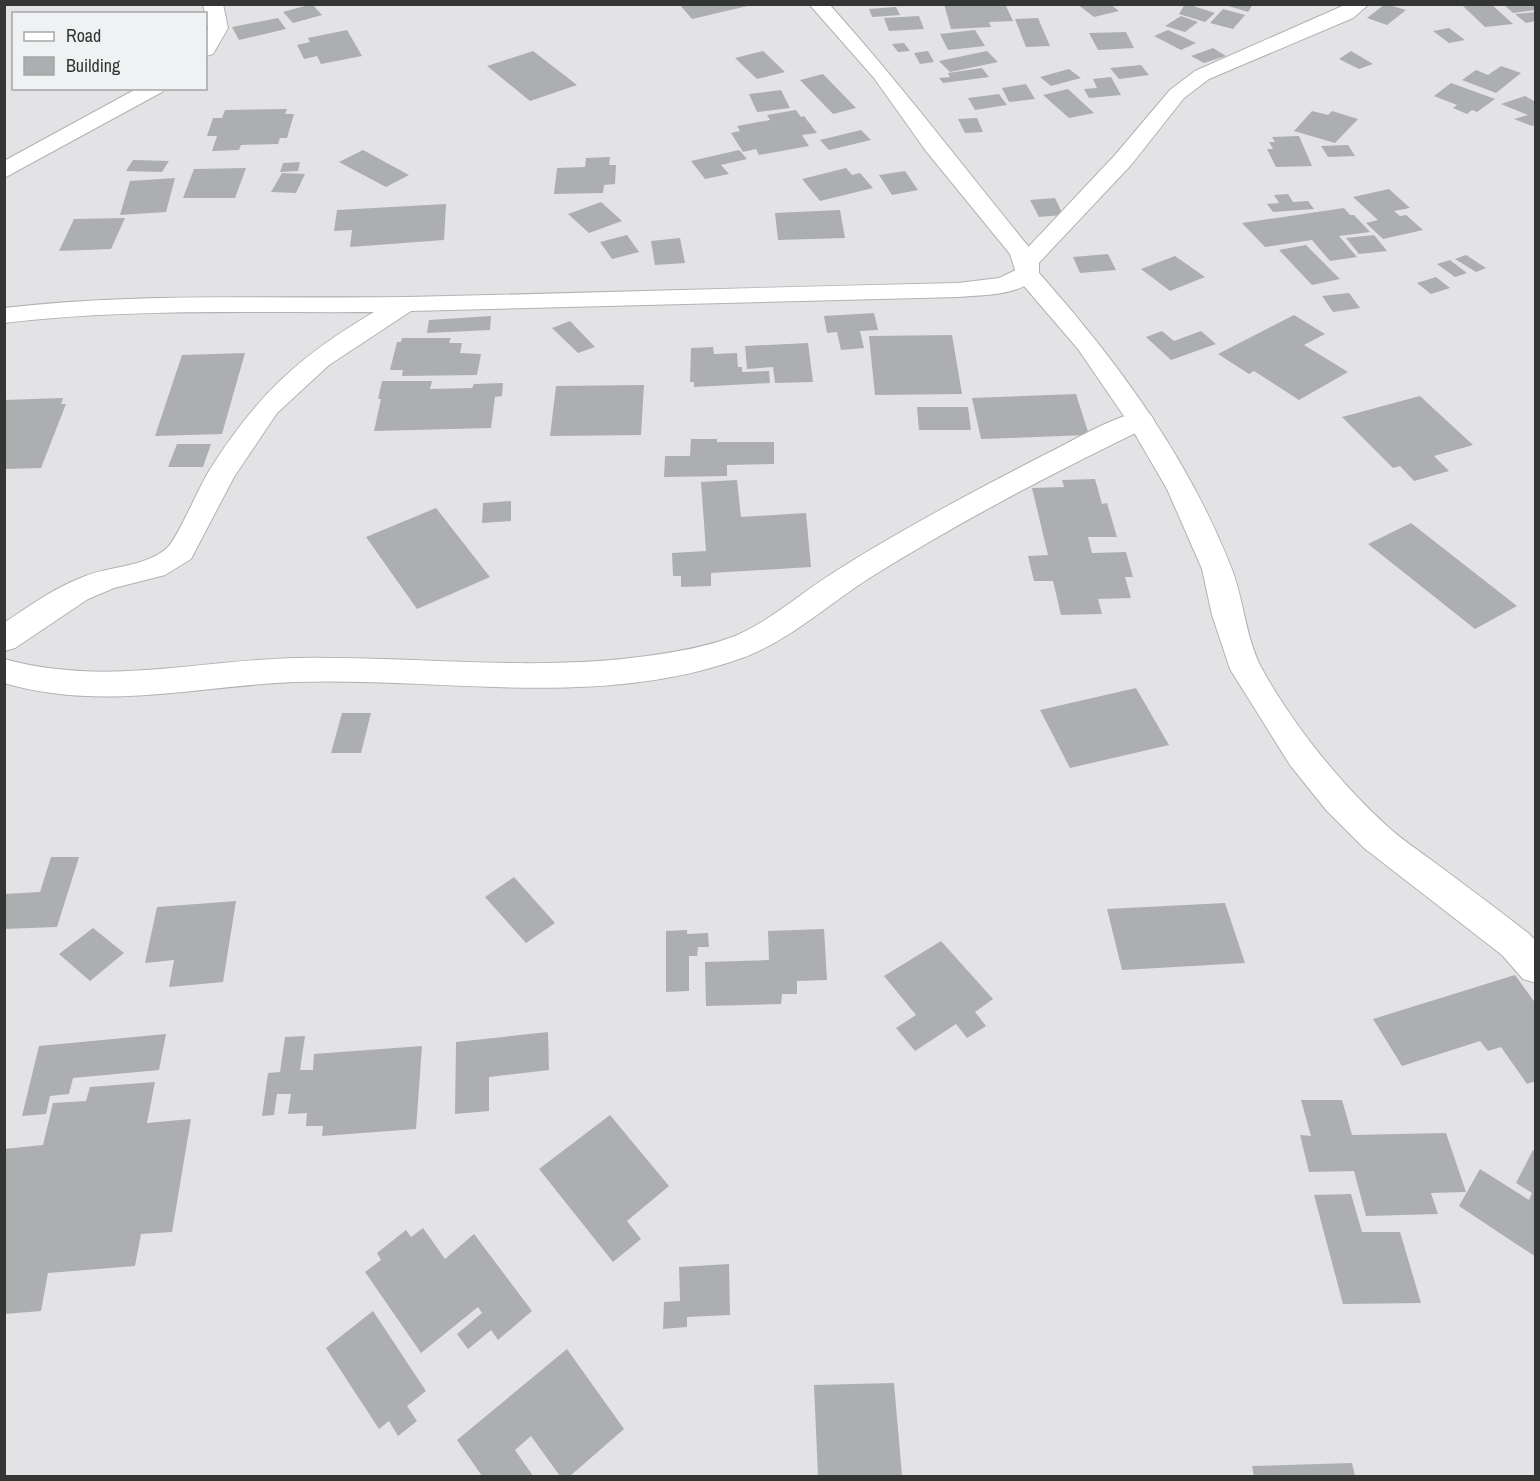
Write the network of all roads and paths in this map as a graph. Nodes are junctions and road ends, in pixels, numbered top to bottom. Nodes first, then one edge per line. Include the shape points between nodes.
1 (213, 4) edge
2 (819, 4) edge
3 (1360, 4) edge
4 (207, 48) edge
5 (151, 90) edge
6 (4, 171) edge
7 (1027, 269) junction
8 (335, 304) junction
9 (406, 304) junction
10 (4, 316) edge
11 (306, 369) junction
12 (1140, 420) junction
13 (4, 640) edge
14 (4, 671) edge
15 (1536, 967) edge

1 - 4 street via 218,28
2 - 7 street via 881,74
3 - 7 street via 1346,14 1202,75 1177,94
5 - 6 street
7 - 9 street via 1017,281 958,290
7 - 12 street via 1087,343
8 - 9 street
8 - 10 street via 53,310
8 - 11 street
9 - 11 street via 354,334
11 - 13 street via 239,444 220,473 182,552 160,566 86,588
12 - 14 street via 997,490 855,572 771,631 732,650 678,664 605,674 523,676 345,668 106,685 51,682
12 - 15 street via 1181,489 1217,569 1227,615 1246,669 1302,756 1376,838 1515,944

